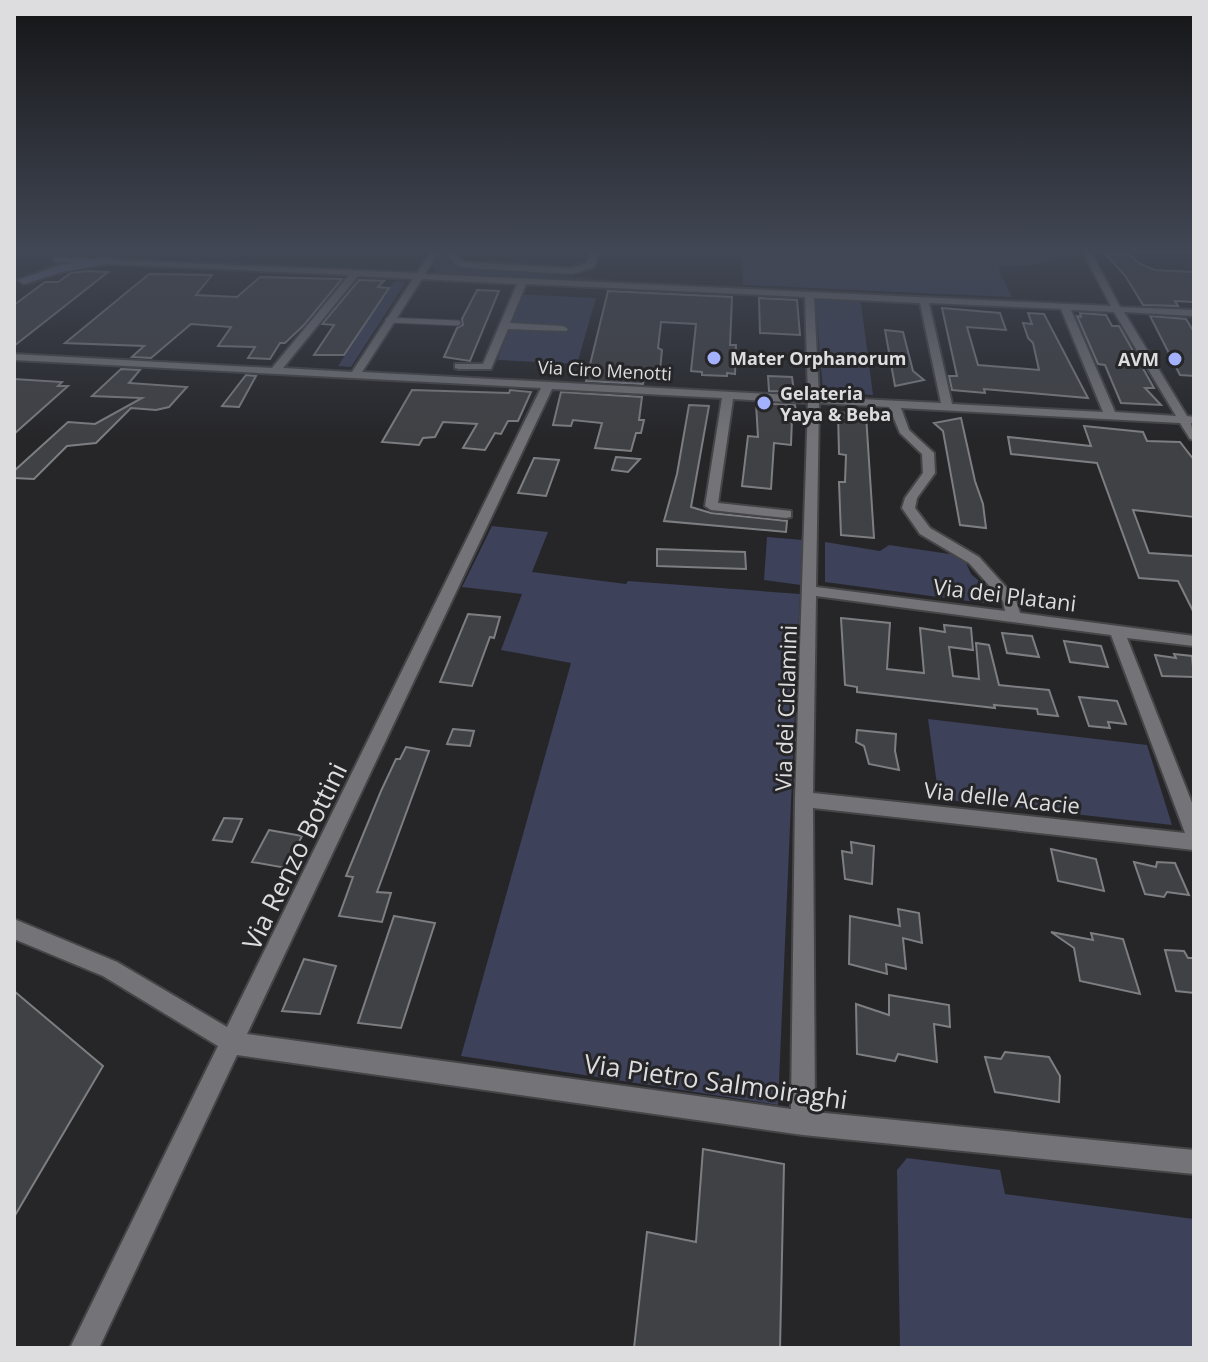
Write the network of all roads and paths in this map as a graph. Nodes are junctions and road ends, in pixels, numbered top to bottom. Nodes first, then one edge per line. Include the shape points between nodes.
1 (323, 313) edge
2 (393, 313) edge
3 (509, 313) edge
4 (810, 313) edge
5 (927, 313) edge
6 (1067, 313) edge
7 (1119, 313) edge
8 (388, 320) junction
9 (458, 323) dead end
10 (503, 326) junction
11 (563, 329) dead end
12 (14, 357) edge
13 (459, 366) dead end
14 (275, 371) junction
15 (355, 375) junction
16 (548, 385) junction
17 (728, 395) junction
18 (814, 401) junction
19 (894, 405) junction
20 (947, 407) junction
21 (1110, 415) junction
22 (1188, 419) edge
23 (1194, 437) edge
24 (786, 514) dead end
25 (811, 591) junction
26 (1014, 618) junction
27 (1117, 631) junction
28 (1194, 641) edge
29 (804, 799) junction
30 (1194, 832) edge
31 (1194, 842) edge
32 (14, 929) edge
33 (233, 1043) junction
34 (803, 1123) junction
35 (1194, 1162) edge
36 (84, 1348) edge

1 - 14 street
2 - 8 street
3 - 10 street
4 - 18 street, Via dei Ciclamini
5 - 20 street
6 - 21 street
7 - 22 street
8 - 9 lane
8 - 15 street
10 - 11 street
10 - 13 street via 487,367
12 - 14 street, Via Ciro Menotti
14 - 15 street, Via Ciro Menotti
15 - 16 street, Via Ciro Menotti
16 - 17 street, Via Ciro Menotti
16 - 33 street, Via Renzo Bottini
17 - 18 street, Via Ciro Menotti
17 - 24 street via 711,506
18 - 19 street, Via Ciro Menotti
18 - 25 street, Via dei Ciclamini
19 - 20 street, Via Ciro Menotti
19 - 26 street via 904,431 928,453 929,473 908,508 925,531 974,560 1010,600
20 - 21 street, Via Ciro Menotti
21 - 22 street, Via Ciro Menotti
22 - 23 street
25 - 26 street, Via dei Platani
25 - 29 street, Via dei Ciclamini
26 - 27 street, Via dei Platani
27 - 28 street, Via dei Platani
27 - 30 street
29 - 31 street, Via delle Acacie
29 - 34 street, Via dei Ciclamini
32 - 33 street via 110,969
33 - 34 street, Via Pietro Salmoiraghi
33 - 36 street, Via Renzo Bottini
34 - 35 street, Via Pietro Salmoiraghi

